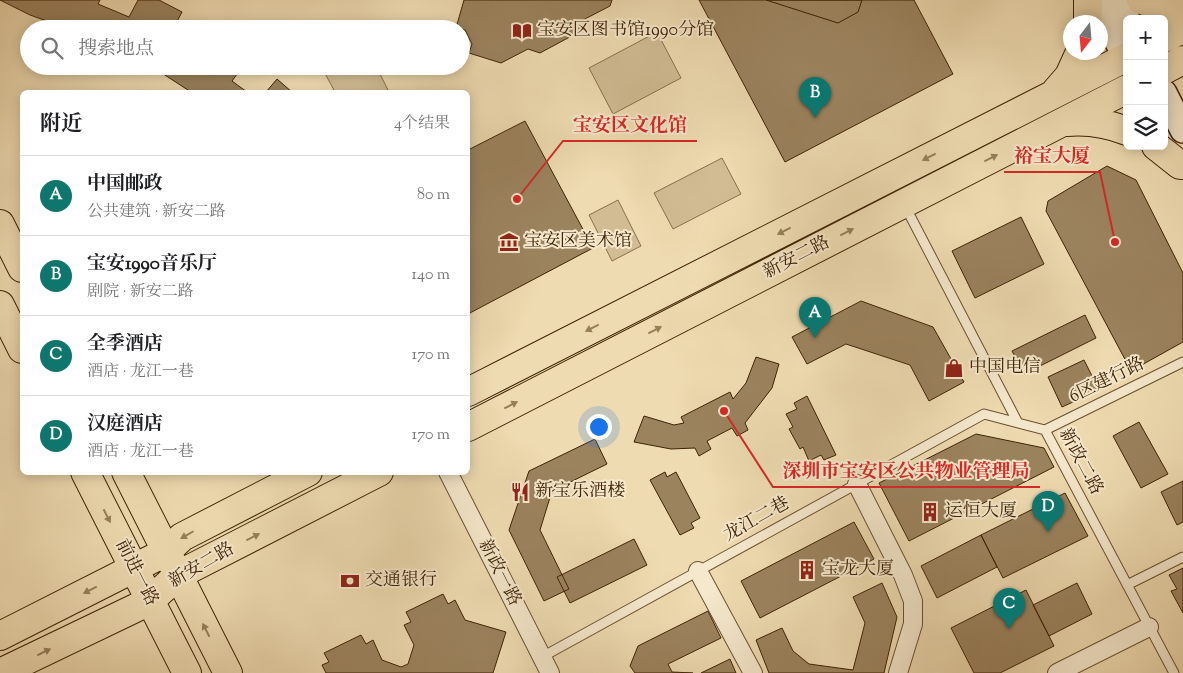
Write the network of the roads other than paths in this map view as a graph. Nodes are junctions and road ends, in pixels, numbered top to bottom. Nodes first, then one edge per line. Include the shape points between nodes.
1 (1088, 0) edge
2 (1096, 0) edge
3 (1117, 0) edge
4 (1141, 0) edge
5 (1183, 13) edge
6 (1088, 15) edge
7 (1125, 15) edge
8 (1183, 29) edge
9 (1168, 36) edge
10 (1123, 52) edge
11 (1076, 60) edge
12 (1123, 60) edge
13 (1183, 60) edge
14 (1168, 68) edge
15 (1123, 91) edge
16 (1050, 96) junction
17 (1168, 101) edge
18 (1062, 122) junction
19 (1123, 130) edge
20 (1183, 130) edge
21 (1168, 141) edge
22 (1161, 150) edge
23 (1182, 167) edge
24 (904, 203) junction
25 (0, 224) edge
26 (20, 264) edge
27 (0, 305) edge
28 (20, 346) edge
29 (1183, 362) edge
30 (470, 391) edge
31 (1018, 423) junction
32 (470, 426) edge
33 (1045, 430) junction
34 (87, 475) edge
35 (128, 475) edge
36 (302, 475) edge
37 (372, 475) edge
38 (450, 475) edge
39 (857, 484) junction
40 (1183, 557) edge
41 (172, 564) junction
42 (134, 568) junction
43 (698, 571) junction
44 (1127, 585) junction
45 (150, 601) junction
46 (1149, 627) junction
47 (0, 636) edge
48 (542, 657) junction
49 (0, 673) edge
50 (187, 673) edge
51 (228, 673) edge
52 (550, 673) edge
53 (753, 673) edge
54 (898, 673) edge
55 (1057, 673) edge
56 (1174, 673) edge

1 - 6 main road
2 - 10 main road
3 - 7 main road
4 - 5 main road
8 - 9 main road
11 - 16 main road via 1069,76
12 - 16 main road, 新安二路
13 - 14 main road
15 - 18 main road, 新安二路
16 -> 30 main road, 新安二路
17 - 20 main road
18 - 19 main road via 1081,120
24 -> 18 main road, 新安二路
21 - 23 main road
22 - 23 main road
24 - 31 lane
32 -> 24 main road, 新安二路
25 - 26 main road
27 - 28 main road
29 - 33 lane, 6区建行路
31 - 33 lane, 新政二路
31 - 39 lane, 龙江二巷 via 984,414
33 - 44 lane, 新政二路
34 -> 42 main road, 前进一路
35 - 41 main road, 前进一路
36 -> 41 main road, 新安二路 via 182,537
41 -> 37 main road, 新安二路
38 - 48 street, 新政一路
39 - 43 lane, 龙江二巷
39 - 54 street via 913,601 913,624
40 - 44 lane
41 - 42 main road, 新安二路
41 - 45 main road, 新安二路
51 -> 41 main road, 前进一路
42 - 45 main road, 前进一路
42 -> 47 main road, 新安二路
43 - 48 lane, 龙江二巷
43 - 53 street
44 - 46 lane, 新政二路
49 -> 45 main road, 新安二路
45 - 50 main road, 前进一路
46 - 55 street
46 - 56 lane, 新政二路
48 - 52 street, 新政一路

